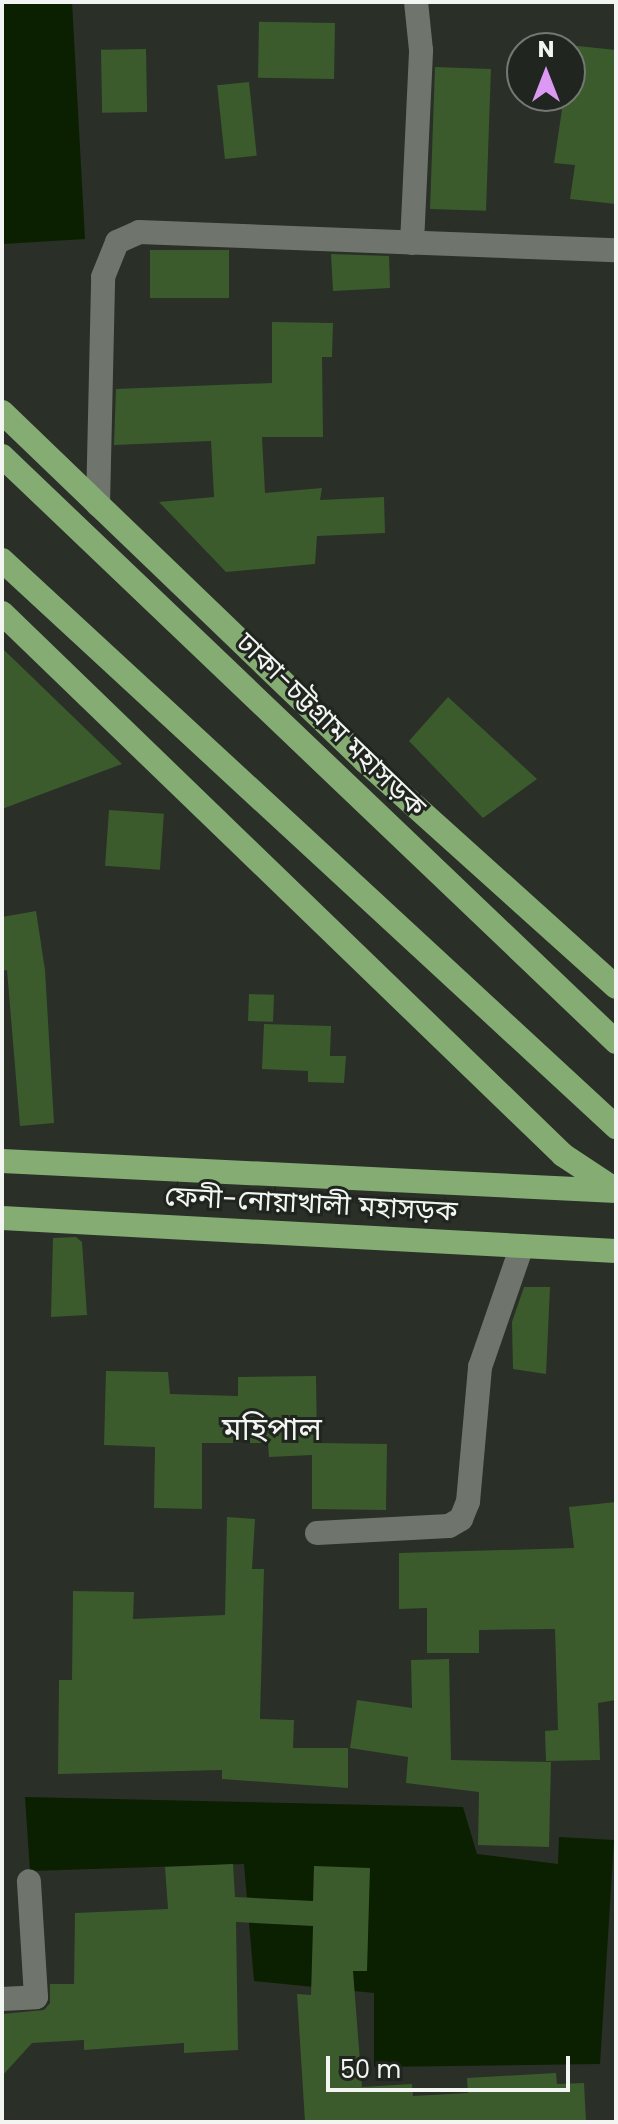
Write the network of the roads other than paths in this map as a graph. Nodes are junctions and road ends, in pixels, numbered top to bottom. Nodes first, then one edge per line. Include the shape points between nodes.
1 (416, 2) edge
2 (412, 243) junction
3 (616, 250) edge
4 (2, 412) edge
5 (2, 456) edge
6 (98, 505) junction
7 (2, 560) edge
8 (2, 613) edge
9 (616, 987) edge
10 (616, 1042) edge
11 (616, 1127) edge
12 (2, 1161) edge
13 (616, 1190) edge
14 (2, 1218) edge
15 (522, 1246) junction
16 (616, 1251) edge
17 (317, 1533) dead end
18 (29, 1881) dead end
19 (2, 1999) edge

1 - 2 street via 421,50
2 - 3 street
2 - 6 street via 139,232 117,242 103,277
4 - 6 highway
5 - 10 highway, ঢাকা-চট্টগ্রাম মহাসড়ক
6 - 9 highway via 365,761
7 - 11 highway
8 - 13 highway via 563,1155
12 - 13 highway, ফেনী-নোয়াখালী মহাসড়ক
14 - 15 highway, ফেনী-নোয়াখালী মহাসড়ক
15 - 16 highway, ফেনী-নোয়াখালী মহাসড়ক
15 - 17 street via 480,1367 468,1502 461,1519 449,1526
18 - 19 street via 36,1997

